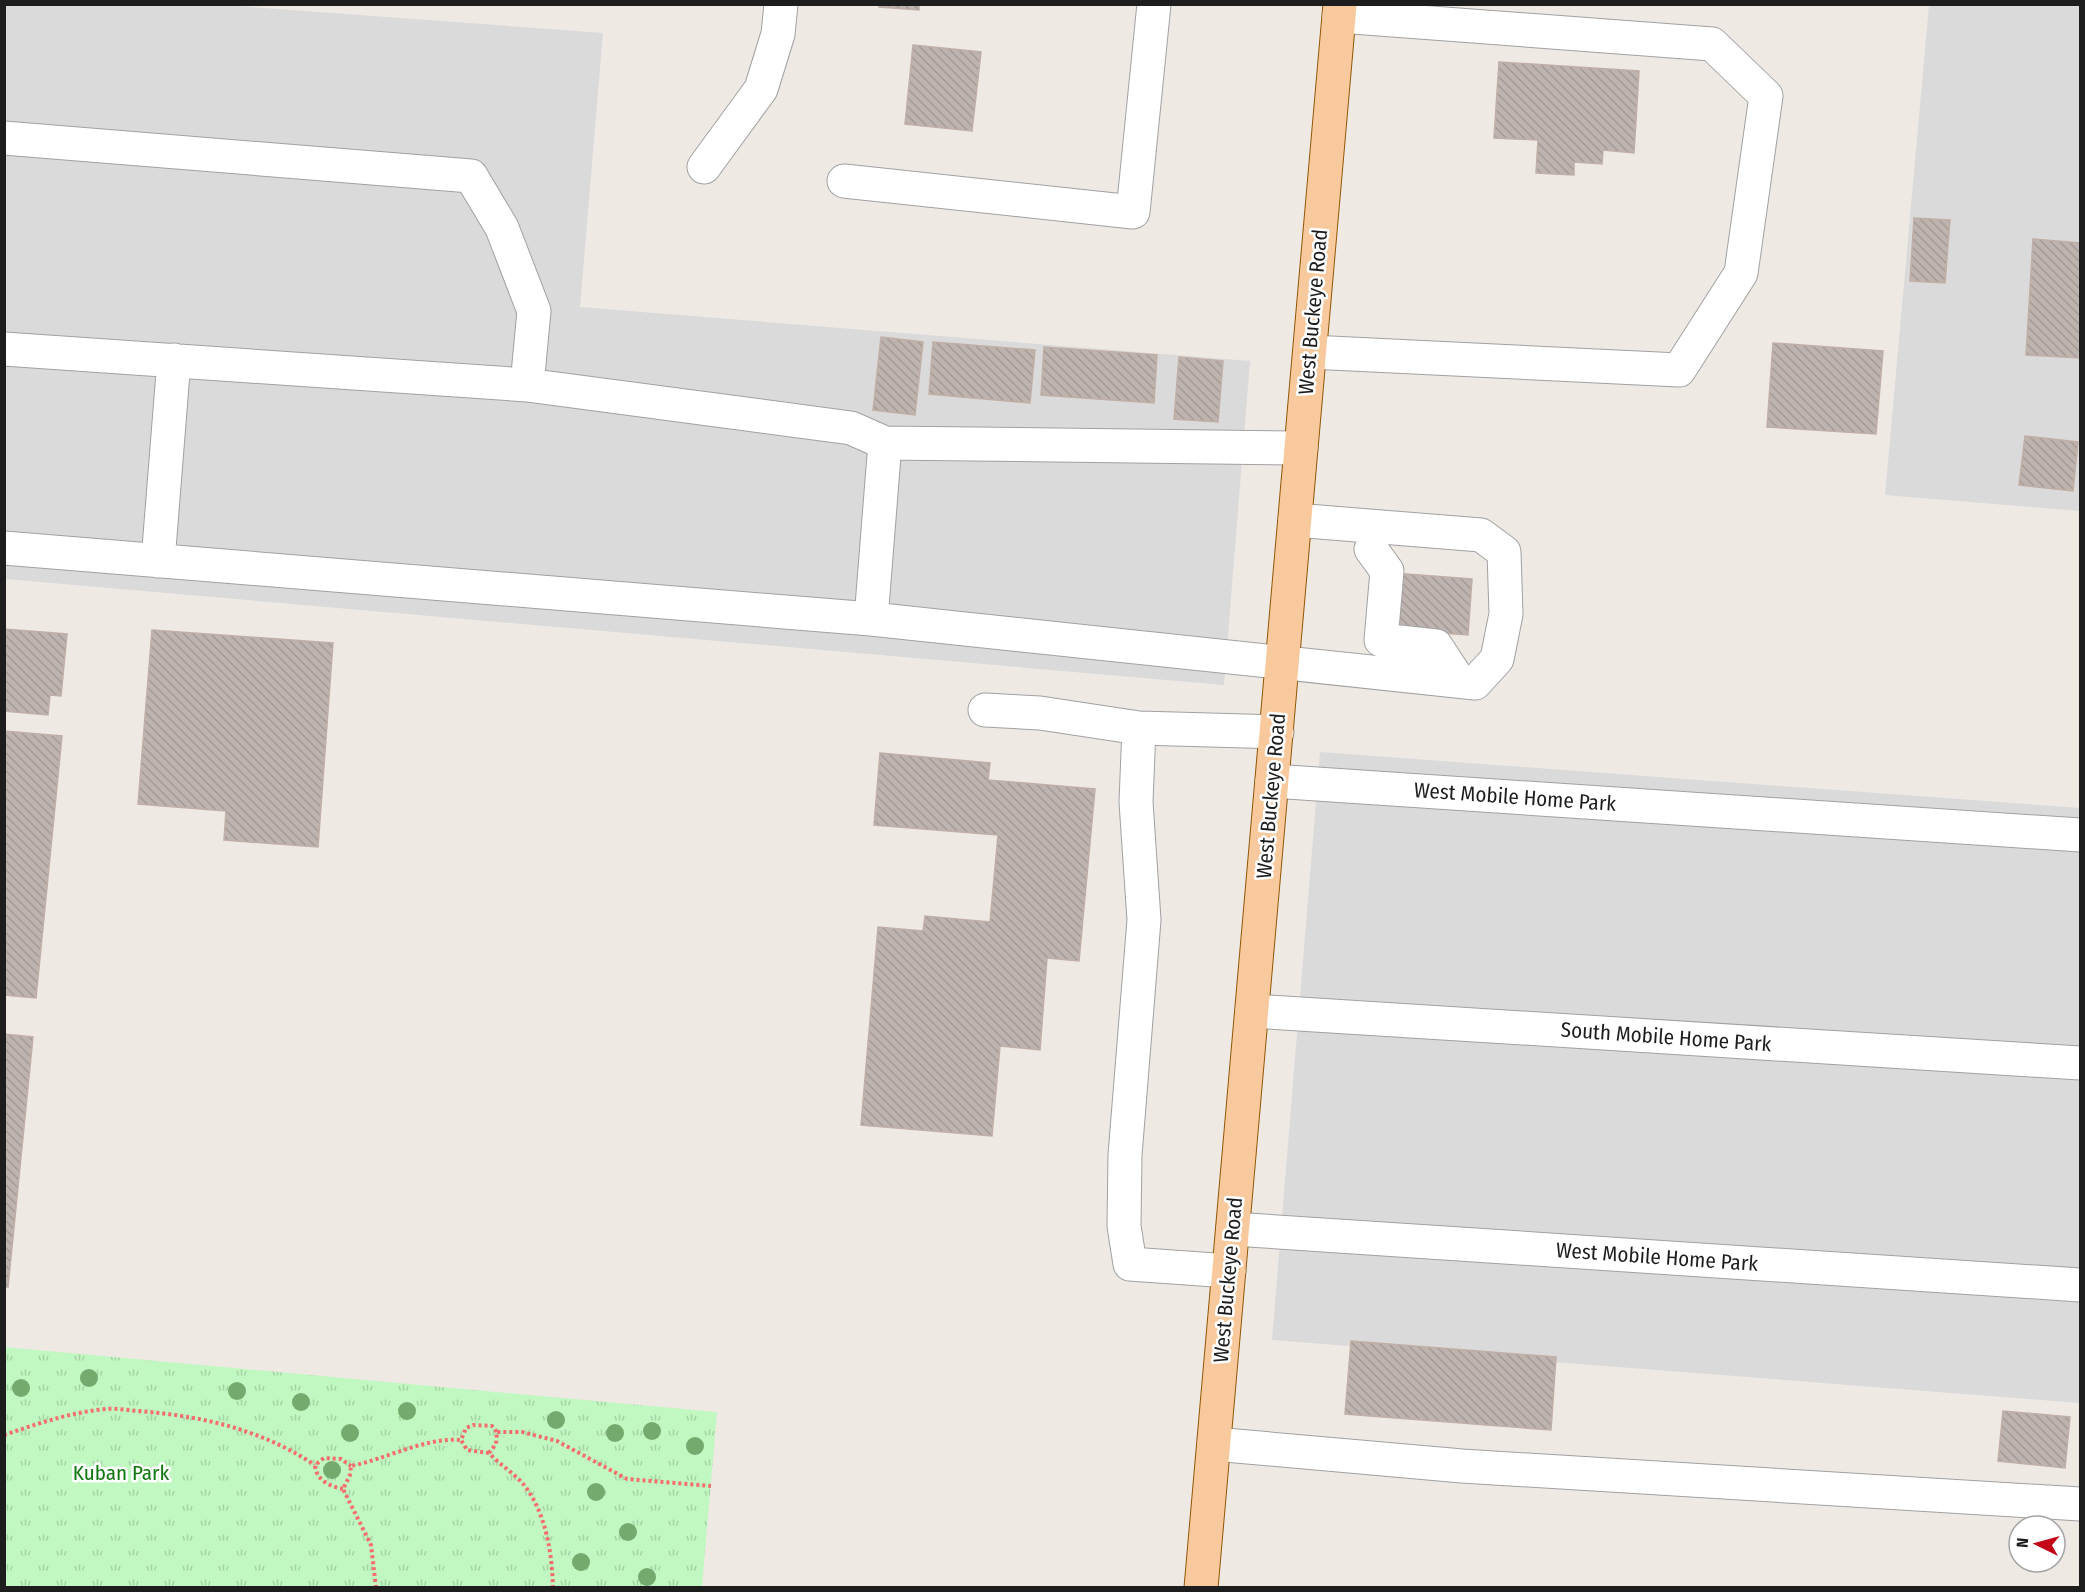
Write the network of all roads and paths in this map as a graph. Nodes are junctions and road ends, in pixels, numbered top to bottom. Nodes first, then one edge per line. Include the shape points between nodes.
1 (781, 4) edge
2 (1154, 4) edge
3 (1340, 10) edge
4 (4, 138) edge
5 (704, 167) dead end
6 (844, 181) dead end
7 (4, 348) edge
8 (1310, 352) junction
9 (174, 360) junction
10 (526, 385) junction
11 (885, 443) junction
12 (1301, 448) junction
13 (1295, 520) junction
14 (1372, 537) junction
15 (4, 548) edge
16 (158, 561) junction
17 (871, 619) junction
18 (1284, 663) junction
19 (1359, 670) junction
20 (1459, 681) junction
21 (985, 710) dead end
22 (1139, 728) junction
23 (1277, 732) junction
24 (1272, 781) junction
25 (2080, 835) edge
26 (1252, 1011) junction
27 (2080, 1063) edge
28 (1233, 1229) junction
29 (1229, 1271) junction
30 (2080, 1285) edge
31 (497, 1432) junction
32 (4, 1435) edge
33 (461, 1440) junction
34 (1214, 1444) junction
35 (489, 1453) junction
36 (315, 1465) junction
37 (351, 1466) junction
38 (711, 1486) dead end
39 (343, 1489) junction
40 (2080, 1504) edge
41 (376, 1587) edge
42 (553, 1587) edge
43 (1201, 1587) edge

1 - 5 lane via 778,34 761,89
2 - 6 lane via 1133,212
3 - 8 main road, West Buckeye Road
3 - 8 lane via 1712,44 1766,96 1741,273 1679,370
4 - 10 lane via 471,176 502,228 534,311
7 - 9 lane
8 - 12 main road, West Buckeye Road
9 - 10 lane
9 - 16 lane
10 - 11 lane via 851,428
11 - 12 lane
11 - 17 lane
12 - 13 main road, West Buckeye Road
13 - 14 lane
13 - 18 main road, West Buckeye Road
14 - 19 lane
14 - 20 lane via 1387,571 1381,640 1436,646
14 - 20 lane via 1481,535 1504,552 1506,614 1497,659 1475,682
15 - 16 lane
16 - 17 lane
17 - 18 lane
18 - 19 lane
18 - 23 main road, West Buckeye Road
19 - 20 lane
21 - 22 lane via 1040,713
22 - 23 lane
22 - 29 lane via 1136,802 1144,920 1128,1093 1125,1226 1130,1264
23 - 24 main road, West Buckeye Road
24 - 25 lane, West Mobile Home Park
24 - 26 main road, West Buckeye Road
26 - 27 lane, South Mobile Home Park
26 - 28 main road, West Buckeye Road
28 - 29 main road, West Buckeye Road
28 - 30 lane, West Mobile Home Park
29 - 34 main road, West Buckeye Road
31 - 33 path via 492,1426 473,1425 466,1428
31 - 35 path
31 - 38 path via 522,1432 557,1441 627,1479
32 - 36 path via 81,1412 108,1409 168,1413 227,1424
33 - 35 path via 467,1450
33 - 37 path via 423,1444
34 - 40 lane via 1462,1466
34 - 43 main road, West Buckeye Road
35 - 42 path via 525,1487 535,1505 545,1527
36 - 37 path via 324,1458 341,1459
36 - 39 path via 315,1473 322,1481
37 - 39 path
39 - 41 path via 371,1545

